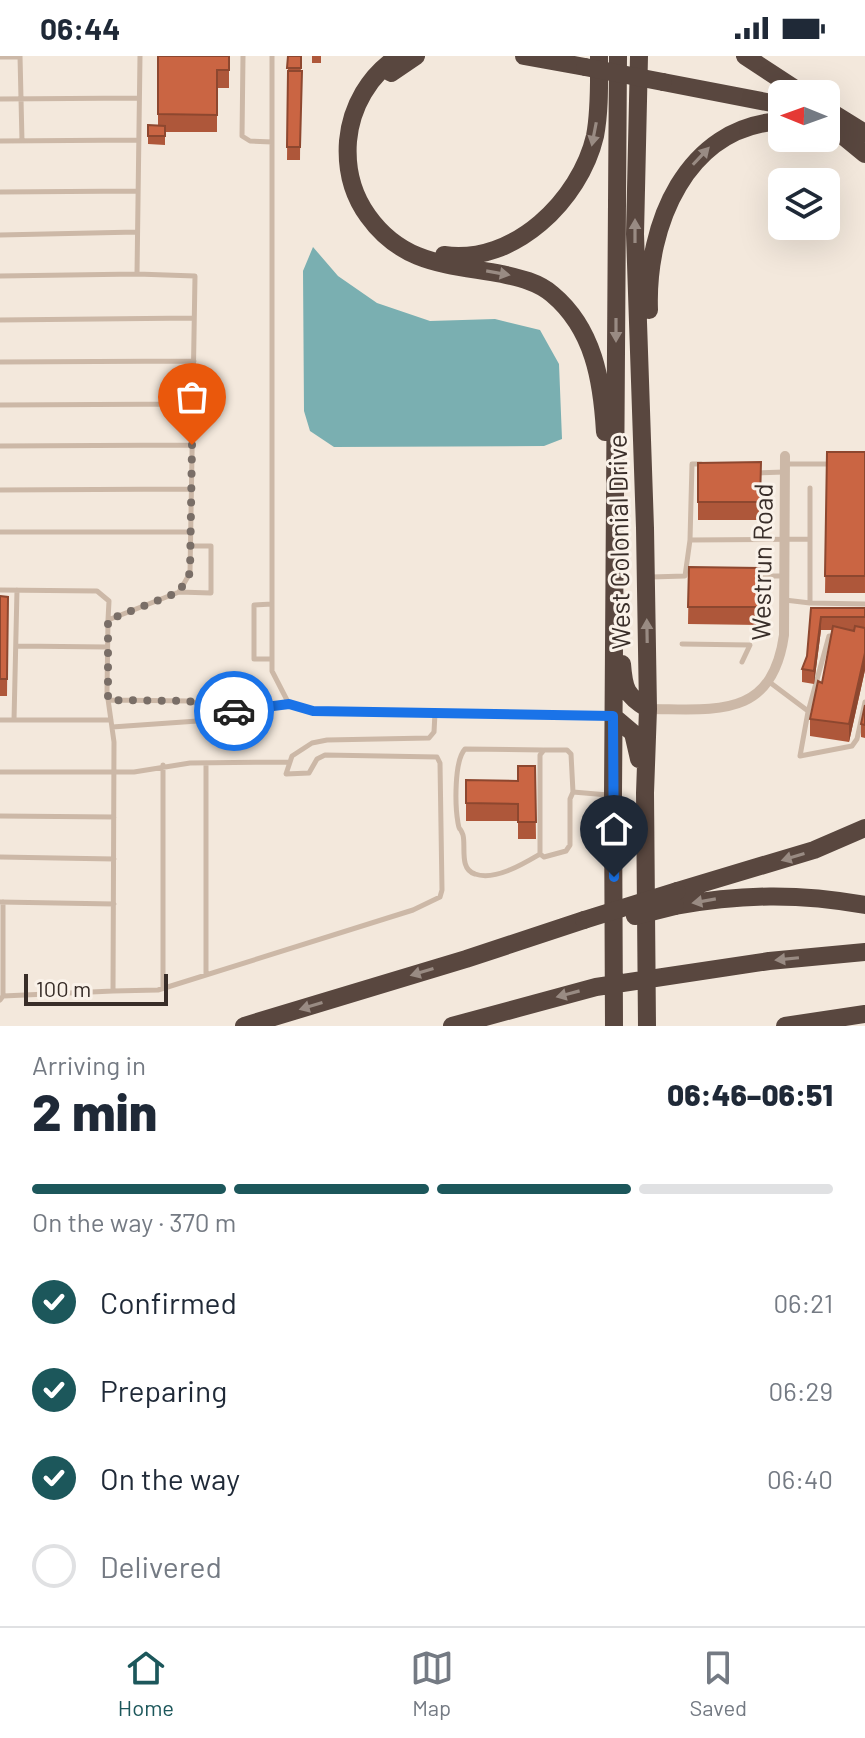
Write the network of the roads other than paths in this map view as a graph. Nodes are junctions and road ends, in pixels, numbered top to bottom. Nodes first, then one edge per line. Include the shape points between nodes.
1 (20, 56) edge
2 (140, 56) edge
3 (243, 56) edge
4 (272, 56) edge
5 (399, 56) edge
6 (416, 56) edge
7 (524, 56) edge
8 (618, 56) edge
9 (639, 56) edge
10 (745, 56) edge
11 (0, 57) edge
12 (585, 60) edge
13 (663, 78) junction
14 (782, 80) edge
15 (768, 93) edge
16 (139, 98) junction
17 (0, 99) edge
18 (21, 99) junction
19 (768, 102) edge
20 (840, 118) edge
21 (768, 123) edge
22 (865, 133) edge
23 (840, 135) edge
24 (139, 140) junction
25 (0, 141) edge
26 (22, 141) junction
27 (272, 142) junction
28 (865, 154) edge
29 (138, 191) junction
30 (0, 192) edge
31 (137, 232) junction
32 (0, 235) edge
33 (137, 274) junction
34 (0, 276) edge
35 (194, 318) junction
36 (0, 320) edge
37 (194, 361) junction
38 (0, 362) edge
39 (193, 404) junction
40 (0, 405) edge
41 (192, 445) junction
42 (0, 446) edge
43 (703, 464) edge
44 (785, 464) junction
45 (839, 465) edge
46 (739, 473) edge
47 (810, 488) dead end
48 (192, 489) junction
49 (0, 490) edge
50 (645, 528) junction
51 (0, 532) edge
52 (191, 532) junction
53 (784, 538) junction
54 (810, 539) junction
55 (690, 540) junction
56 (191, 546) junction
57 (685, 576) junction
58 (699, 576) edge
59 (742, 576) edge
60 (784, 576) junction
61 (646, 578) junction
62 (0, 590) edge
63 (17, 590) junction
64 (179, 592) junction
65 (614, 596) junction
66 (784, 600) junction
67 (810, 603) junction
68 (272, 604) junction
69 (865, 604) edge
70 (108, 620) junction
71 (841, 636) edge
72 (682, 644) dead end
73 (16, 646) junction
74 (108, 647) junction
75 (272, 659) junction
76 (742, 662) dead end
77 (767, 681) junction
78 (108, 700) junction
79 (865, 702) edge
80 (289, 704) junction
81 (648, 709) junction
82 (226, 712) junction
83 (435, 712) junction
84 (808, 712) junction
85 (613, 716) junction
86 (0, 720) edge
87 (14, 720) junction
88 (111, 724) junction
89 (544, 750) junction
90 (289, 762) junction
91 (206, 763) junction
92 (163, 765) junction
93 (0, 772) edge
94 (114, 772) junction
95 (573, 792) junction
96 (645, 793) junction
97 (613, 795) junction
98 (0, 816) edge
99 (114, 817) junction
100 (865, 828) edge
101 (540, 854) junction
102 (0, 857) edge
103 (114, 859) junction
104 (676, 899) junction
105 (2, 902) edge
106 (114, 904) junction
107 (865, 905) edge
108 (2, 943) edge
109 (865, 952) edge
110 (206, 975) junction
111 (646, 978) junction
112 (614, 984) junction
113 (1, 986) edge
114 (163, 988) junction
115 (113, 991) junction
116 (1, 998) edge
117 (865, 1014) edge
118 (244, 1026) edge
119 (452, 1026) edge
120 (614, 1026) edge
121 (647, 1026) edge
122 (785, 1026) edge

1 - 11 lane
1 - 18 lane
2 - 16 lane
3 - 27 lane via 242,136
4 - 27 lane
5 -> 65 highway via 373,78 357,104 349,127 350,179 379,232 398,246 433,263 539,285 569,312 588,341 604,417
12 -> 6 highway via 595,133 579,175 553,211 525,235 466,256 434,254 405,241 382,222 360,180 355,148 369,98 380,82
7 - 12 highway
8 -> 65 highway, West Colonial Drive
50 -> 9 highway, West Colonial Drive via 635,234
10 - 14 highway
12 - 13 highway
13 - 15 highway
13 - 19 highway
16 - 18 lane
16 - 24 lane
17 - 18 lane
18 - 26 lane
20 - 22 highway
50 -> 21 highway via 653,455 648,297 660,226 680,181 707,148 744,127
23 - 28 highway
24 - 26 lane
24 - 29 lane
25 - 26 lane
27 - 68 lane
29 - 30 lane
29 - 31 lane
31 - 32 lane
31 - 33 lane
33 - 34 lane
33 - 35 lane via 195,276
35 - 36 lane
35 - 37 lane
37 - 38 lane
37 - 39 lane
39 - 40 lane
39 - 41 lane
41 - 42 lane
41 - 48 lane
43 - 55 lane via 692,464
44 - 45 lane
44 - 46 lane
44 - 53 street, Westrun Road
47 - 54 lane
48 - 49 lane
48 - 52 lane
50 - 61 highway, West Colonial Drive
51 - 52 lane
52 - 56 lane
53 - 54 lane
53 - 55 lane
53 - 60 street, Westrun Road
54 - 67 lane
55 - 57 lane
56 - 64 lane via 190,573
56 - 64 lane via 211,546 211,593
57 - 58 lane
57 - 61 lane
59 - 60 lane
60 - 66 street, Westrun Road
81 -> 61 highway, West Colonial Drive
62 - 63 lane
63 - 70 lane via 97,591 109,601
63 - 73 lane
64 - 70 lane
65 - 81 highway via 623,683 630,698
65 - 85 highway, West Colonial Drive
66 - 67 lane
66 - 77 street, Westrun Road via 781,655
67 - 69 lane
68 - 75 lane
68 - 75 lane via 254,605 254,659
70 - 74 lane
71 - 84 lane via 829,636
72 - 76 lane via 750,645
73 - 74 lane
73 - 87 lane
74 - 78 lane
75 - 80 lane via 272,671
77 - 81 street via 761,690 724,709
77 - 84 lane
78 - 82 lane via 189,701
78 - 88 lane
79 - 84 lane via 852,746 800,756
80 - 82 lane
80 - 83 lane via 313,711
81 - 96 highway, West Colonial Drive
82 - 88 lane via 212,720
83 - 85 lane
83 - 90 lane via 429,738 327,740 300,750
85 - 96 highway via 636,741
85 - 97 highway, West Colonial Drive
86 - 87 lane
87 - 88 lane
88 - 94 lane
89 - 95 lane via 571,754
89 - 101 lane
89 - 101 lane via 465,749 457,763 458,826 468,870 494,875
90 - 91 lane
90 - 110 lane via 286,774 304,775 325,755 437,757 440,897
91 - 92 lane
91 - 110 lane
92 - 94 lane
92 - 114 lane
93 - 94 lane
94 - 99 lane
95 - 97 lane
95 - 101 lane via 570,845 566,851
96 - 111 highway, West Colonial Drive
97 - 112 highway, West Colonial Drive
98 - 99 lane
99 - 103 lane
100 -> 104 highway
102 - 103 lane
103 - 106 lane
107 -> 104 highway via 772,895
104 -> 118 highway, bridge
105 - 106 lane
105 - 108 lane
106 - 115 lane
108 - 113 lane
109 -> 111 highway
110 - 114 lane
111 - 112 highway
111 - 121 highway, West Colonial Drive
112 -> 119 highway
112 - 120 highway, West Colonial Drive
113 - 116 lane
114 - 115 lane
115 - 116 lane
117 - 122 highway

